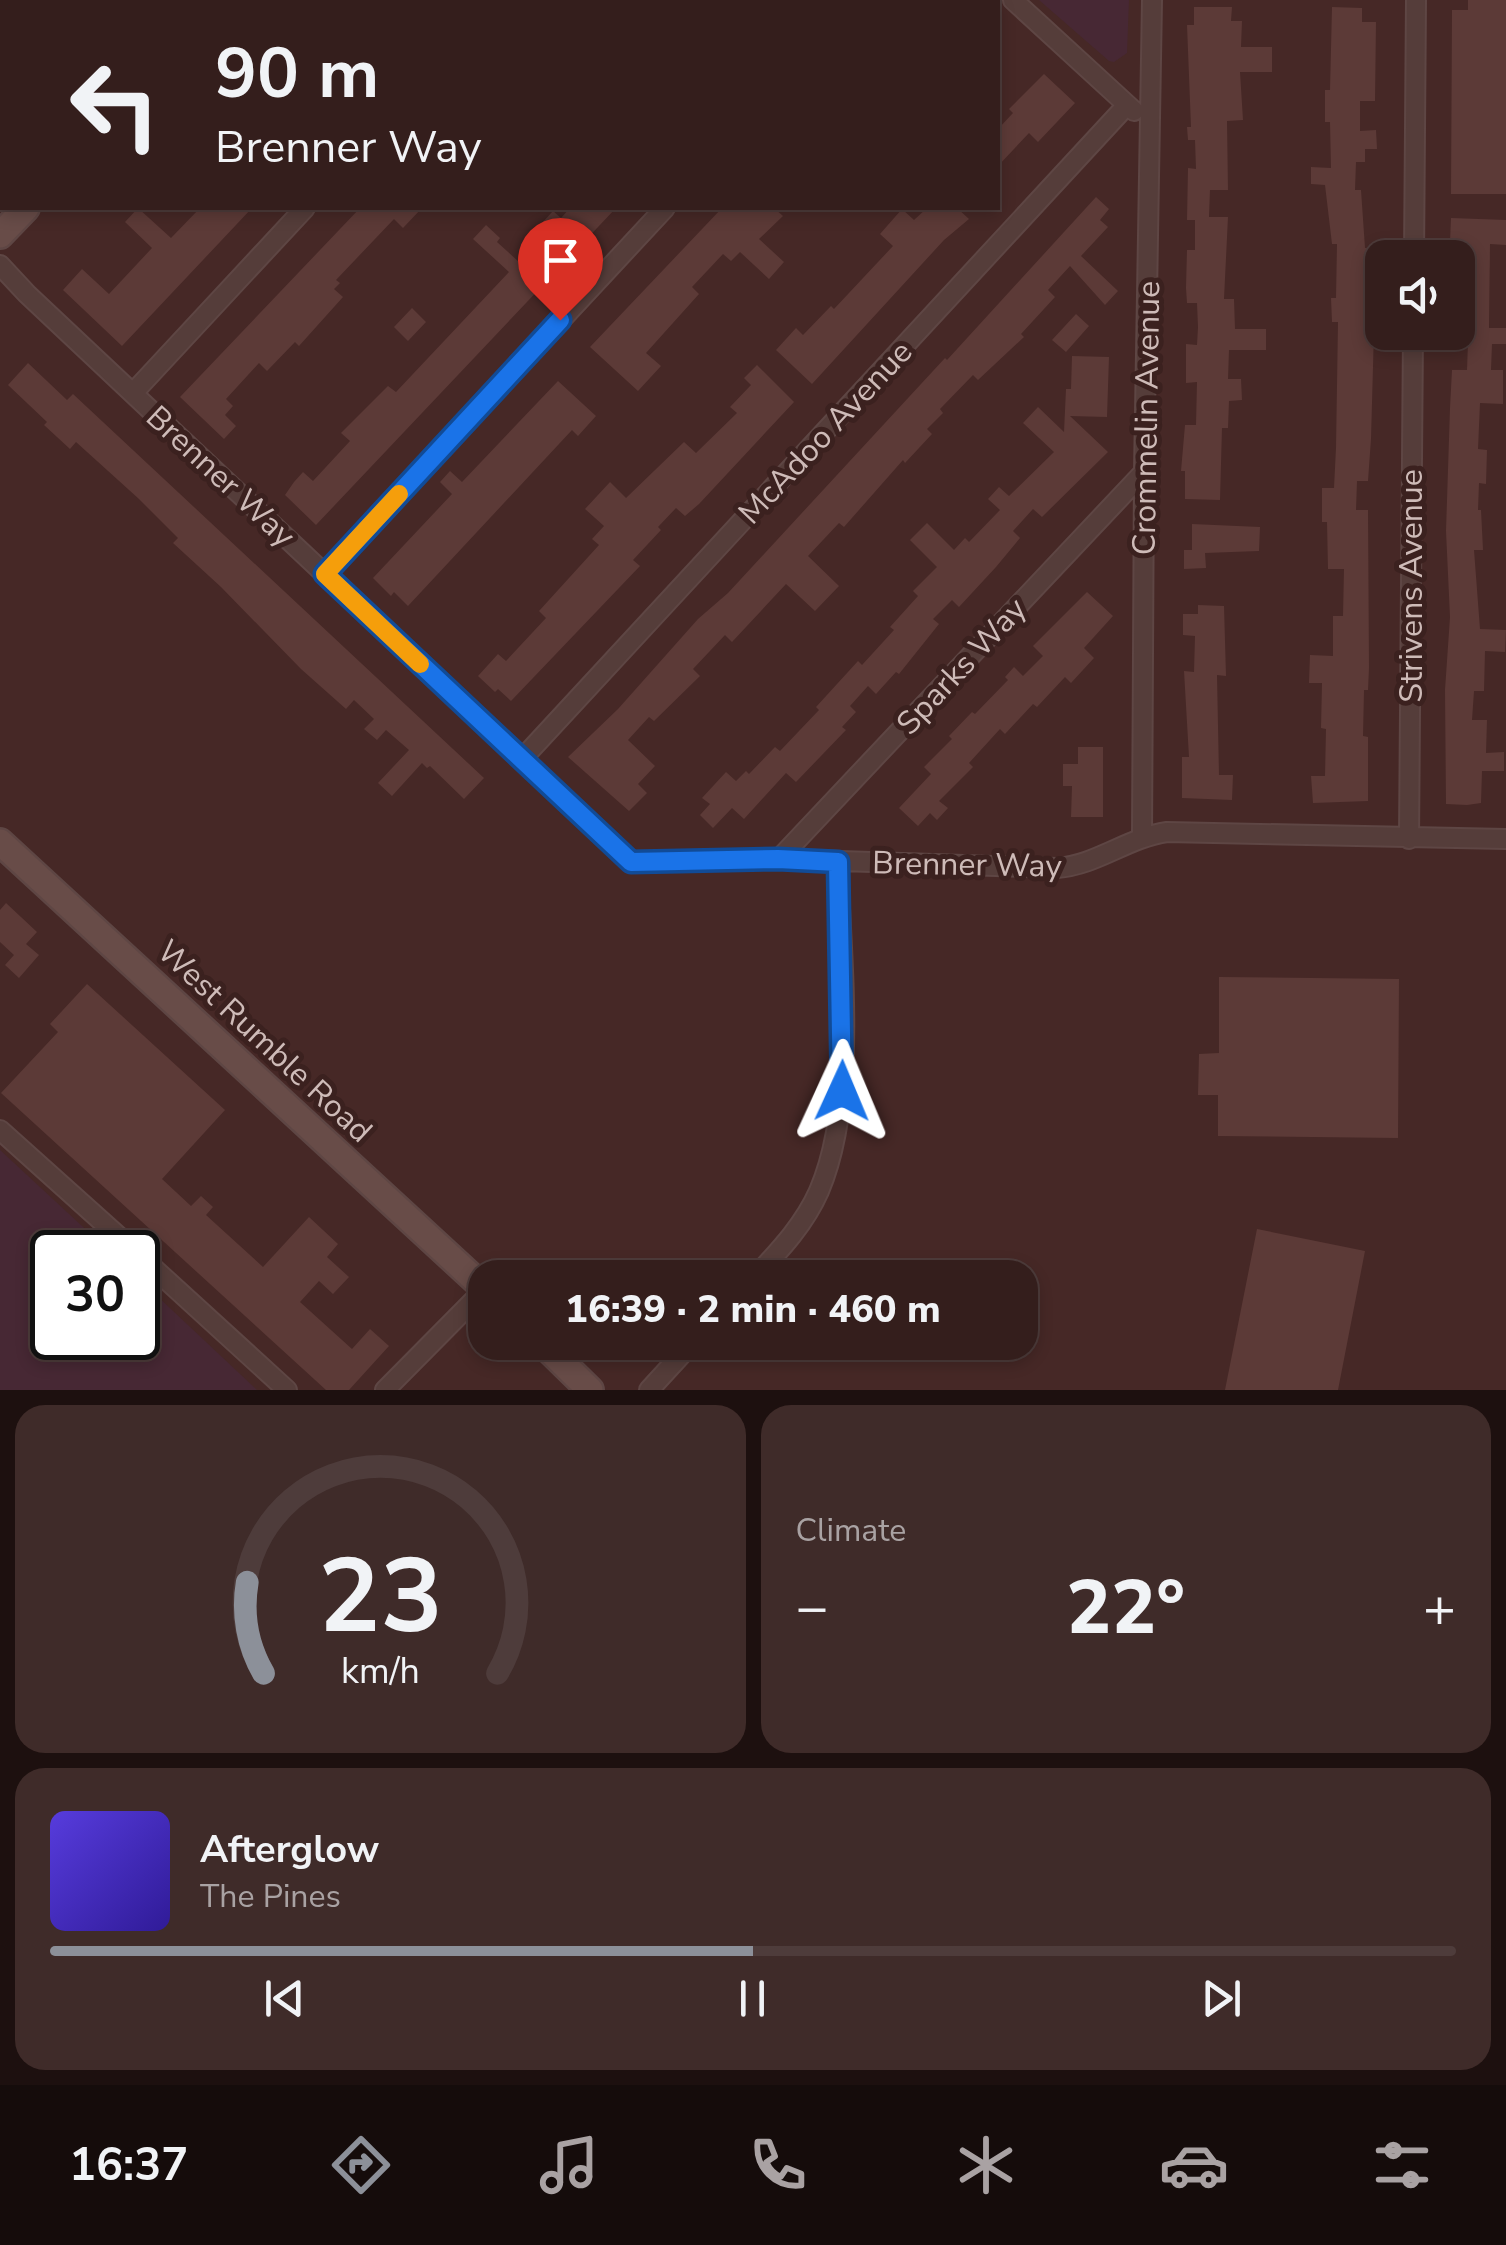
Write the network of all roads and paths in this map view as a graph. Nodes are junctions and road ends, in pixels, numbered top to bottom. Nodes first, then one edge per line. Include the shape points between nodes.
1 (1013, 0) edge
2 (1152, 0) edge
3 (1416, 0) edge
4 (1127, 105) junction
5 (1149, 125) junction
6 (24, 210) edge
7 (303, 210) edge
8 (663, 210) edge
9 (0, 235) edge
10 (1414, 240) edge
11 (0, 265) edge
12 (1413, 350) edge
13 (133, 393) junction
14 (1144, 472) junction
15 (325, 574) junction
16 (522, 760) junction
17 (1142, 837) junction
18 (1409, 838) junction
19 (1506, 839) edge
20 (0, 842) edge
21 (778, 859) junction
22 (838, 862) junction
23 (0, 1130) edge
24 (111, 1230) edge
25 (769, 1260) edge
26 (468, 1273) edge
27 (160, 1274) edge
28 (468, 1306) edge
29 (559, 1360) edge
30 (676, 1360) edge
31 (288, 1390) edge
32 (385, 1390) edge
33 (590, 1390) edge
34 (649, 1390) edge

1 - 4 street
2 - 5 street, Crommelin Avenue
3 - 10 street
4 - 5 street
4 - 16 street, McAdoo Avenue
5 - 14 street, Crommelin Avenue
6 - 9 street
7 - 13 street
8 - 15 street
11 - 13 street, Brenner Way
12 - 18 street, Strivens Avenue
13 - 15 street, Brenner Way
14 - 17 street, Crommelin Avenue
14 - 21 street, Sparks Way
15 - 16 street, Brenner Way
16 - 21 street, Brenner Way via 631,862
17 - 18 street, Brenner Way via 1166,832
17 - 22 street, Brenner Way via 1076,866
18 - 19 street, Brenner Way
20 - 26 street, West Rumble Road
21 - 22 street, Brenner Way
22 - 25 street via 842,1091 826,1172 806,1217
23 - 24 street
27 - 31 street
28 - 32 street
29 - 33 street
30 - 34 street

